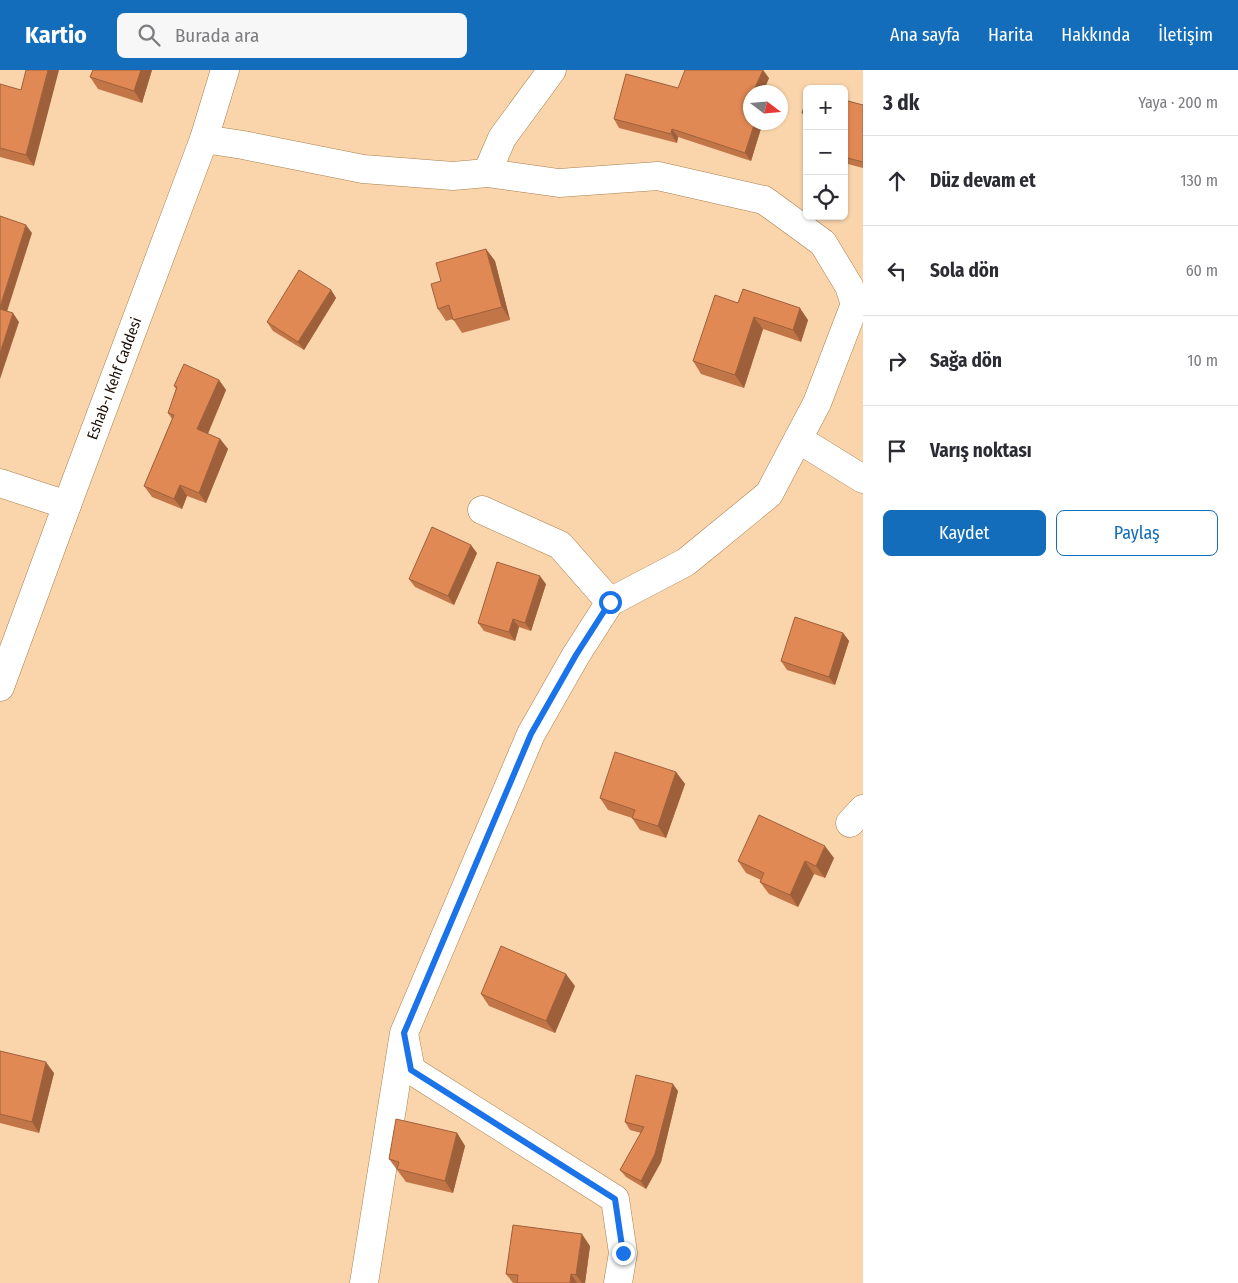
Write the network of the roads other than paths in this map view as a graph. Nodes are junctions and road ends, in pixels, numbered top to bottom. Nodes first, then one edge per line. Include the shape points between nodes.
1 (225, 70) edge
2 (552, 70) edge
3 (204, 139) junction
4 (487, 173) junction
5 (859, 305) edge
6 (798, 439) junction
7 (863, 480) edge
8 (0, 483) edge
9 (66, 505) junction
10 (482, 510) dead end
11 (610, 602) junction
12 (0, 687) edge
13 (404, 1033) junction
14 (364, 1283) edge
15 (618, 1283) edge

1 - 3 street, Eshab-ı Kehf Caddesi
2 - 4 street via 502,138
3 - 4 street via 244,144 363,169 453,176
3 - 9 street, Eshab-ı Kehf Caddesi
4 - 5 street via 559,183 658,176 764,200 823,243
5 - 6 street
6 - 7 street
6 - 11 street via 769,494 686,562
8 - 9 street
9 - 12 street, Eshab-ı Kehf Caddesi
10 - 11 street via 560,545
11 - 13 street via 531,734
13 - 14 street
13 - 15 street via 411,1070 615,1199 623,1253

